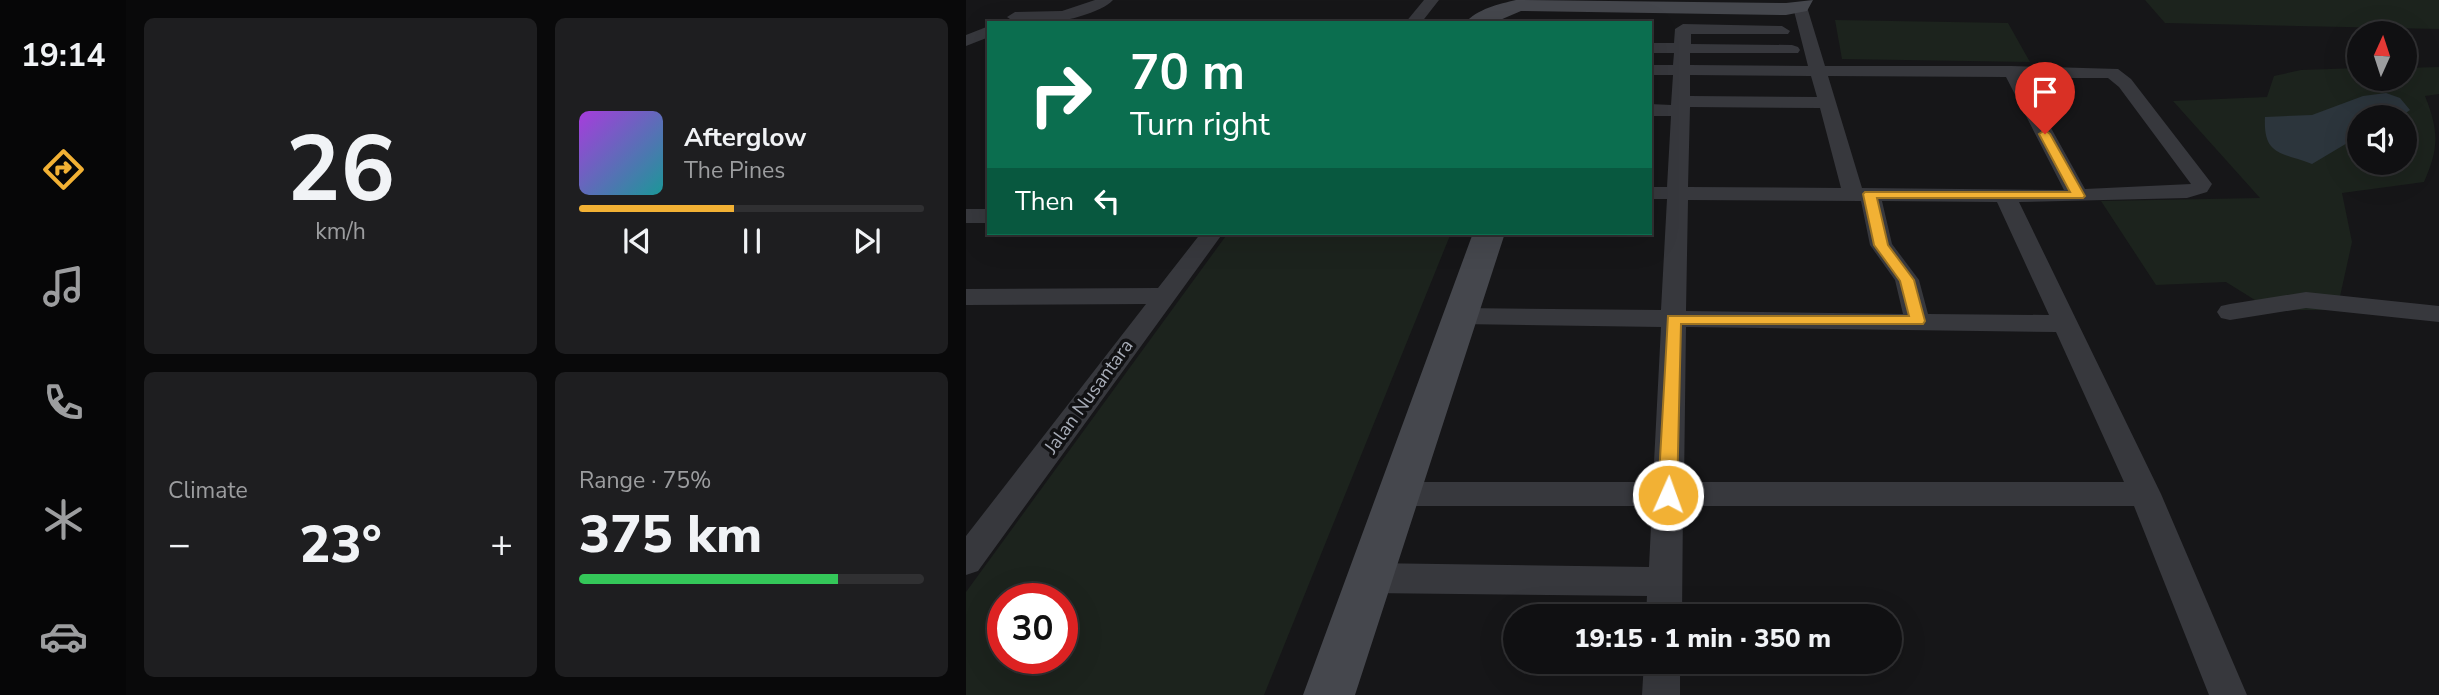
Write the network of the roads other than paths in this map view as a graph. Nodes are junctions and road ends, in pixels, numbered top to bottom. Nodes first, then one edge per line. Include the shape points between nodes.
1 (1106, 0) edge
2 (1432, 0) edge
3 (1049, 1) edge
4 (1593, 3) edge
5 (1801, 3) edge
6 (1501, 4) edge
7 (1010, 20) edge
8 (1415, 21) edge
9 (1479, 21) edge
10 (987, 32) edge
11 (1787, 40) dead end
12 (966, 41) edge
13 (987, 44) edge
14 (1652, 49) edge
15 (1682, 60) junction
16 (1652, 69) edge
17 (1818, 71) junction
18 (2011, 71) junction
19 (1828, 103) junction
20 (1680, 106) junction
21 (1652, 110) edge
22 (1652, 193) edge
23 (1678, 194) junction
24 (1861, 194) junction
25 (2005, 195) junction
26 (2078, 196) junction
27 (966, 216) edge
28 (987, 216) edge
29 (1210, 235) edge
30 (1488, 235) edge
31 (1161, 296) junction
32 (966, 297) edge
33 (2230, 312) dead end
34 (2439, 314) edge
35 (1460, 316) junction
36 (1674, 319) junction
37 (1917, 321) junction
38 (2067, 324) junction
39 (1398, 494) junction
40 (2145, 494) junction
41 (1668, 495) junction
42 (966, 561) edge
43 (1369, 578) junction
44 (1665, 582) junction
45 (1664, 604) edge
46 (1662, 674) edge
47 (1329, 695) edge
48 (1661, 695) edge
49 (2228, 695) edge

1 - 7 street via 1060,18
2 - 8 street
3 - 7 street
4 - 5 main road via 1781,9
4 - 6 main road
5 - 17 street
6 - 9 main road
10 - 12 street
11 - 15 street via 1683,29
12 - 13 street
14 - 15 street
15 - 16 street
15 - 17 street
15 - 20 street
17 - 18 street
17 - 19 street
18 - 26 street
18 - 26 street via 2118,75 2202,184 2187,192
19 - 20 street
19 - 24 street
20 - 21 street
20 - 23 street
22 - 23 street
23 - 24 street
23 - 36 street
24 - 25 street
24 - 37 street via 1881,245 1907,280
25 - 26 street
25 - 38 street
27 - 28 street
29 - 31 street, Jalan Nusantara
30 - 35 main road
31 - 32 street
31 - 42 street, Jalan Nusantara
33 - 34 street via 2306,300
35 - 36 street
35 - 39 main road
36 - 37 street
36 - 41 street
37 - 38 street
38 - 40 street
39 - 41 street
39 - 43 main road
40 - 41 street
40 - 49 street
41 - 44 street
43 - 44 street
43 - 47 main road
44 - 45 street
46 - 48 street

